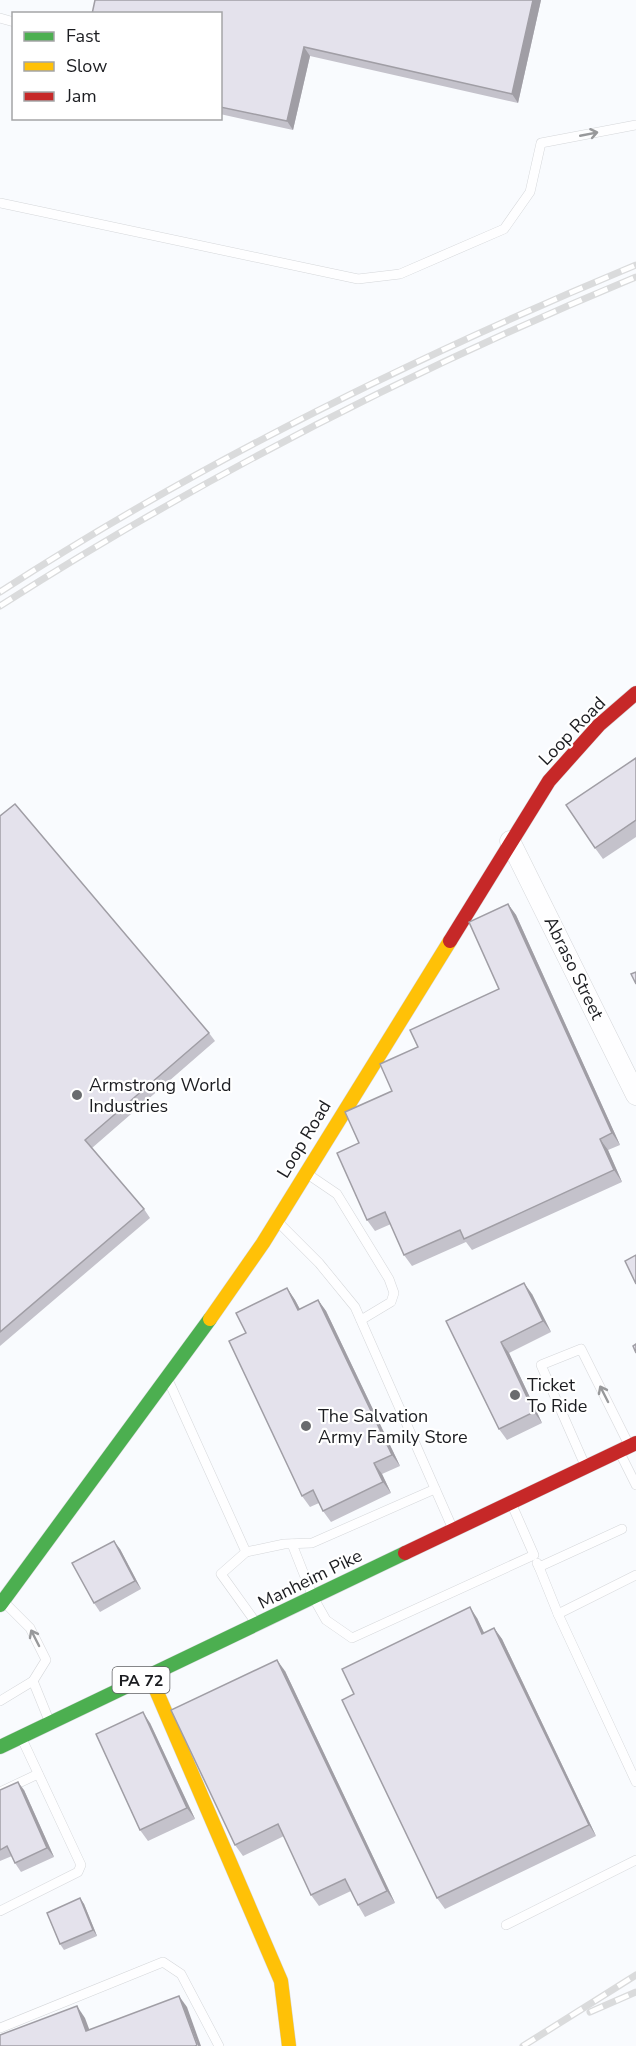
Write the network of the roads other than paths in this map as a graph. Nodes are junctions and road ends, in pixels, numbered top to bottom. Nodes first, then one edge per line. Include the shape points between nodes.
1 (636, 125) edge
2 (0, 203) edge
3 (636, 693) edge
4 (510, 841) junction
5 (636, 1095) edge
6 (305, 1173) junction
7 (277, 1220) junction
8 (361, 1320) junction
9 (168, 1380) junction
10 (628, 1447) edge
11 (586, 1467) junction
12 (636, 1485) edge
13 (435, 1489) junction
14 (512, 1503) junction
15 (622, 1529) dead end
16 (453, 1531) junction
17 (292, 1544) junction
18 (246, 1552) junction
19 (534, 1555) junction
20 (538, 1567) junction
21 (636, 1575) edge
22 (313, 1597) junction
23 (2, 1603) edge
24 (558, 1614) junction
25 (257, 1624) junction
26 (150, 1676) junction
27 (33, 1682) junction
28 (0, 1701) edge
29 (50, 1723) junction
30 (21, 1737) junction
31 (0, 1747) edge
32 (38, 1774) junction
33 (636, 1782) edge
34 (0, 1792) edge
35 (636, 1860) edge
36 (0, 1911) edge
37 (506, 1925) dead end
38 (0, 2028) edge
39 (219, 2046) edge
40 (289, 2046) edge

2 -> 1 lane via 358,279 400,274 504,229 530,192 541,143
3 - 4 street, Loop Road via 570,756
4 - 5 street, Abraso Street
4 - 6 street, Loop Road
6 - 7 street, Loop Road
6 - 8 lane via 337,1194 390,1280 394,1293 391,1302
7 - 8 lane via 319,1263
7 - 9 street, Loop Road
8 - 13 lane
9 - 18 lane
9 - 23 street, Loop Road
10 - 11 street, Manheim Pike / PA 72
10 -> 11 lane via 581,1348 542,1365
10 - 12 lane
11 - 14 street, Manheim Pike / PA 72
13 - 16 lane
13 - 17 lane via 312,1543
14 - 16 street, Manheim Pike / PA 72
14 - 19 lane
15 - 20 lane
16 - 22 street, Manheim Pike / PA 72
17 - 18 lane
17 - 22 lane
18 - 25 lane via 221,1574
19 - 20 lane
19 - 22 lane via 352,1638 326,1620
20 - 24 lane
21 - 24 lane
22 - 25 street, Manheim Pike / PA 72
27 -> 23 lane via 46,1660 30,1628
24 - 33 lane
25 - 26 street, Manheim Pike / PA 72
26 - 29 street, Manheim Pike / PA 72
26 - 40 street via 281,1981
27 - 28 lane
27 - 29 lane
29 - 30 street, Manheim Pike / PA 72
30 - 31 street, Manheim Pike / PA 72
30 - 32 lane
32 - 34 lane
32 - 36 lane via 81,1865 78,1872
35 - 37 lane
38 - 39 lane via 163,1962 182,1974

